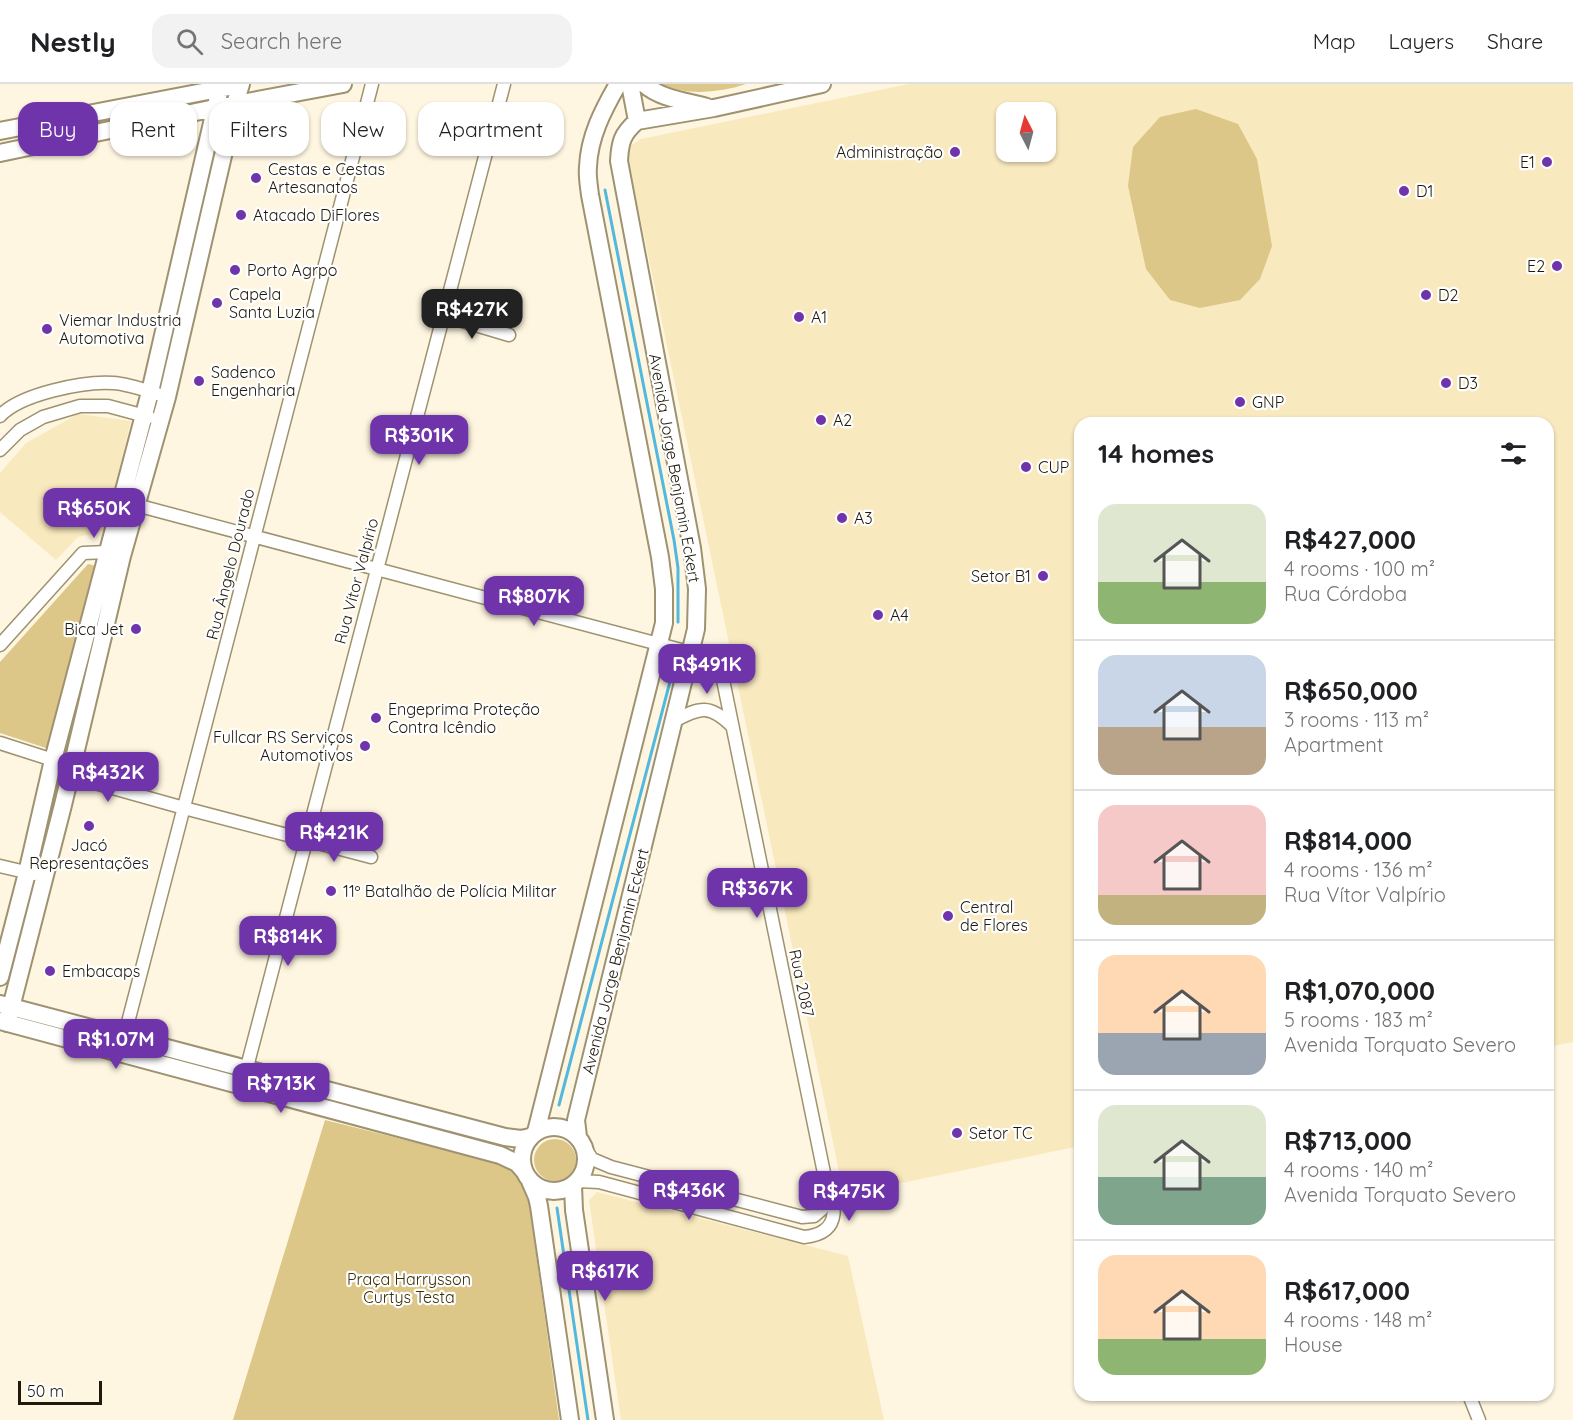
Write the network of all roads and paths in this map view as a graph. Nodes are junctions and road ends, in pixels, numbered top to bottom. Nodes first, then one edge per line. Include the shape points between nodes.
1 (242, 84) edge
2 (344, 84) edge
3 (372, 84) edge
4 (504, 84) edge
5 (618, 84) edge
6 (630, 84) edge
7 (644, 84) edge
8 (822, 84) edge
9 (220, 86) edge
10 (768, 91) edge
11 (216, 102) edge
12 (236, 102) edge
13 (246, 102) edge
14 (714, 108) junction
15 (209, 109) edge
16 (637, 121) junction
17 (0, 130) edge
18 (209, 134) edge
19 (0, 153) edge
20 (223, 156) edge
21 (442, 315) junction
22 (509, 335) dead end
23 (150, 392) junction
24 (167, 397) junction
25 (0, 416) edge
26 (152, 418) junction
27 (0, 450) edge
28 (136, 505) junction
29 (254, 536) junction
30 (115, 554) junction
31 (376, 569) junction
32 (659, 644) junction
33 (0, 645) edge
34 (696, 654) junction
35 (674, 721) junction
36 (732, 727) junction
37 (0, 743) edge
38 (54, 760) junction
39 (69, 776) junction
40 (184, 808) junction
41 (306, 840) junction
42 (371, 857) dead end
43 (0, 866) edge
44 (35, 875) junction
45 (0, 977) edge
46 (5, 1014) edge
47 (125, 1037) junction
48 (120, 1053) junction
49 (246, 1069) junction
50 (242, 1086) junction
51 (533, 1135) junction
52 (581, 1142) junction
53 (824, 1173) junction
54 (527, 1176) junction
55 (576, 1183) junction
56 (1471, 1401) edge
57 (570, 1420) edge
58 (604, 1420) edge
59 (1479, 1420) edge

1 - 9 street
1 - 12 street
2 - 13 street
3 - 29 street, Rua Ângelo Dourado
4 - 21 street, Rua Vítor Valpírio
5 - 32 street, Avenida Jorge Benjamin Eckert via 595,129 588,167 590,195 660,557 664,623
6 - 16 street
7 - 14 street via 667,97
8 - 10 street
9 - 11 street
9 - 17 street
10 - 14 street
14 - 16 street
15 - 19 street
16 - 34 street, Avenida Jorge Benjamin Eckert via 622,138 619,161 692,548 697,589
18 - 23 street
20 - 24 street
21 - 22 street
21 - 31 street, Rua Vítor Valpírio
23 - 24 street
23 - 25 street via 114,383 78,384 36,395
23 - 26 street
24 - 26 street
26 - 27 street via 108,406 80,406 43,417 20,430
26 - 28 street
26 - 30 street
28 - 29 street
28 - 30 street
29 - 31 street
29 - 40 street, Rua Ângelo Dourado
30 - 33 street via 83,554
30 - 38 street
30 - 39 street
31 - 32 street
31 - 41 street, Rua Vítor Valpírio
32 - 34 street
32 - 51 street, Avenida Jorge Benjamin Eckert
34 - 35 street, Avenida Jorge Benjamin Eckert
34 - 36 street, Rua 2087 via 710,660 722,675
35 - 36 street via 702,710 720,714
35 - 52 street, Avenida Jorge Benjamin Eckert via 576,1120
36 - 53 street, Rua 2087
37 - 38 street
38 - 39 street
38 - 44 street
39 - 40 street
39 - 44 street
40 - 41 street
40 - 47 street, Rua Ângelo Dourado
41 - 42 street
41 - 49 street, Rua Vítor Valpírio
43 - 44 street
44 - 45 street
44 - 46 street
46 - 47 street
46 - 48 street
47 - 48 street, Rua Ângelo Dourado
47 - 49 street
48 - 50 street
49 - 50 street, Rua Vítor Valpírio
49 - 51 street via 505,1137
50 - 54 street via 500,1155 517,1163
51 - 52 street via 558,1127
51 - 54 street via 522,1153
52 - 53 street via 592,1159 611,1167 802,1218 814,1216 822,1209
52 - 55 street via 586,1165
53 - 55 street, Rua 2087 via 831,1189 834,1220 827,1230 804,1237 599,1182
54 - 55 street via 546,1190 564,1190
54 - 57 street via 539,1206
55 - 58 street via 574,1210
56 - 59 street

